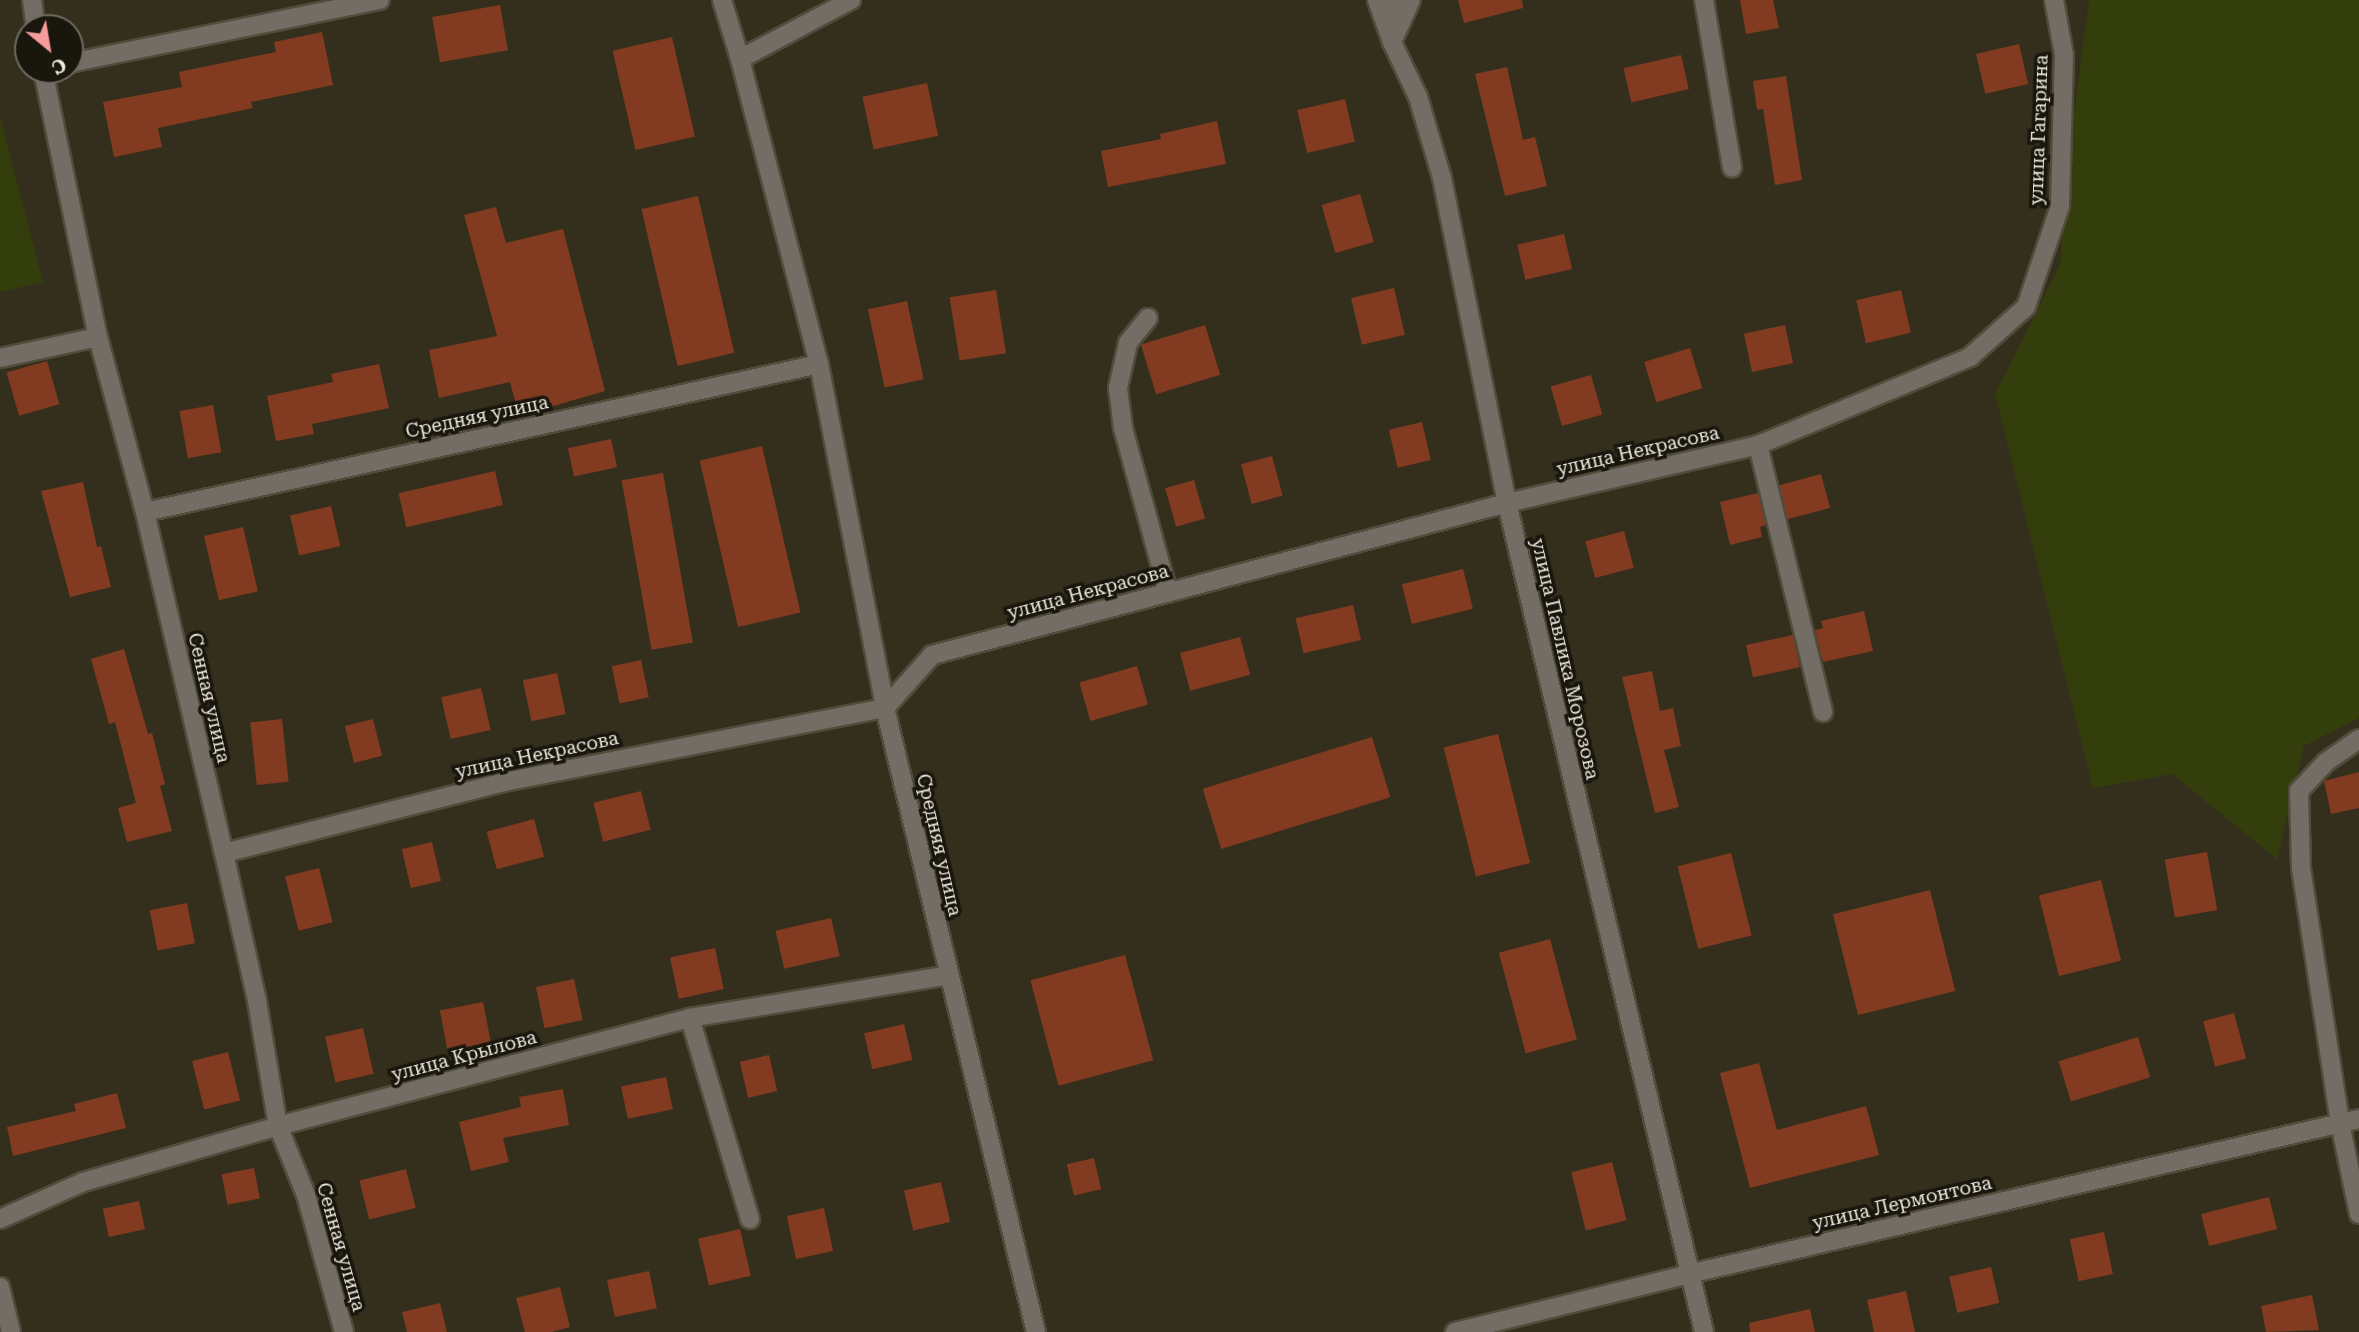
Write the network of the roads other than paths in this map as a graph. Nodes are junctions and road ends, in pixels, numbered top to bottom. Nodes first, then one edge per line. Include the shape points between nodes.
1 (380, 0) edge
2 (722, 0) edge
3 (851, 0) edge
4 (1377, 0) edge
5 (1393, 0) edge
6 (1411, 0) edge
7 (1704, 0) edge
8 (2054, 0) edge
9 (1392, 42) junction
10 (740, 59) junction
11 (84, 60) edge
12 (46, 84) edge
13 (1732, 168) dead end
14 (1148, 318) dead end
15 (98, 337) junction
16 (1970, 357) joint
17 (0, 358) edge
18 (819, 364) junction
19 (1758, 445) junction
20 (1507, 503) junction
21 (145, 512) junction
22 (1168, 593) junction
23 (885, 708) junction
24 (1823, 712) dead end
25 (2357, 740) edge
26 (224, 853) junction
27 (949, 975) junction
28 (690, 1018) junction
29 (2359, 1119) edge
30 (2340, 1123) junction
31 (278, 1126) junction
32 (2359, 1214) edge
33 (0, 1219) edge
34 (750, 1219) dead end
35 (1689, 1274) junction
36 (0, 1287) edge
37 (11, 1332) edge
38 (344, 1332) edge
39 (1036, 1332) edge
40 (1455, 1332) edge
41 (1704, 1332) edge

1 - 11 street
2 - 10 street, Средняя улица
3 - 10 street
4 - 9 street, улица Павлика Морозова
5 - 9 street
6 - 9 street
7 - 13 street
8 - 16 street, улица Гагарина via 2064,55 2060,206 2026,307
9 - 20 street, улица Павлика Морозова via 1418,97 1442,178
10 - 18 street, Средняя улица
12 - 15 street, Сенная улица
14 - 22 street via 1128,343 1118,388 1124,428
15 - 17 street
15 - 21 street, Сенная улица
16 - 19 street, улица Некрасова
18 - 21 street, Средняя улица
18 - 23 street, Средняя улица
19 - 20 street, улица Некрасова
19 - 24 street
20 - 22 street, улица Некрасова
20 - 35 street, улица Павлика Морозова
21 - 26 street, Сенная улица
22 - 23 street, улица Некрасова via 932,655
23 - 26 street, улица Некрасова via 504,782
23 - 27 street, Средняя улица
25 - 30 street via 2326,762 2299,791 2301,868
26 - 31 street, Сенная улица via 257,1000
27 - 28 street, улица Крылова
27 - 39 street, Средняя улица
28 - 31 street, улица Крылова
28 - 34 street
29 - 30 street, улица Лермонтова
30 - 32 street
30 - 35 street, улица Лермонтова
31 - 33 street, улица Крылова via 83,1182
31 - 38 street, Сенная улица via 306,1195
35 - 40 street, улица Лермонтова
35 - 41 street, улица Павлика Морозова
36 - 37 street

